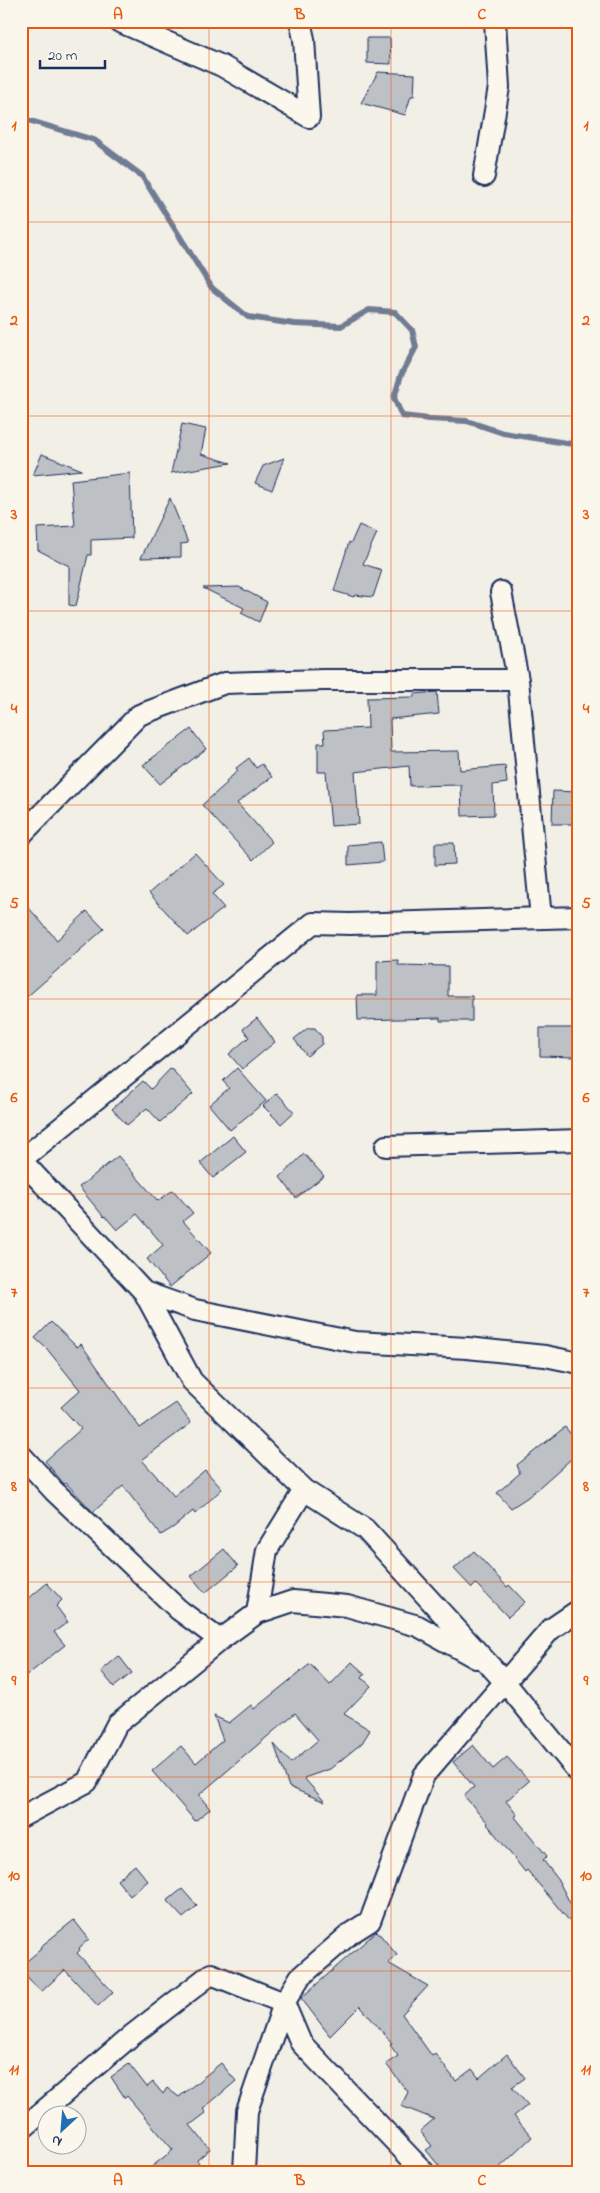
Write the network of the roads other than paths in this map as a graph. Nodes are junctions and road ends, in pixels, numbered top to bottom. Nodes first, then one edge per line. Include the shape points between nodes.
1 (118, 21) edge
2 (300, 21) edge
3 (495, 21) edge
4 (484, 176) dead end
5 (501, 592) dead end
6 (518, 680) junction
7 (21, 835) edge
8 (579, 917) edge
9 (541, 918) junction
10 (579, 1140) edge
11 (386, 1146) dead end
12 (21, 1160) edge
13 (144, 1292) junction
14 (579, 1363) edge
15 (25, 1467) edge
16 (304, 1490) junction
17 (579, 1610) edge
18 (257, 1613) junction
19 (220, 1640) junction
20 (490, 1666) junction
21 (504, 1681) junction
22 (579, 1773) edge
23 (21, 1817) edge
24 (284, 2003) junction
25 (21, 2130) edge
26 (244, 2172) edge
27 (424, 2172) edge

1 - 2 street via 222,66 309,118
3 - 4 street via 499,87
5 - 6 street
6 - 7 street via 225,683 139,715
6 - 9 street
8 - 9 street
9 - 12 street via 314,923
10 - 11 street
12 - 13 street
13 - 14 street via 195,1310 355,1342 466,1348
13 - 16 street via 192,1381
15 - 19 street via 179,1610
16 - 18 street via 267,1550
16 - 20 street via 364,1529
17 - 21 street via 551,1629
18 - 19 street
18 - 20 street via 293,1601 347,1606 418,1626
19 - 23 street via 116,1724 87,1782
20 - 21 street
21 - 22 street
21 - 24 street via 424,1775 370,1921 300,1977
24 - 25 street via 211,1974 131,2036
24 - 26 street via 247,2111
24 - 27 street via 300,2043

